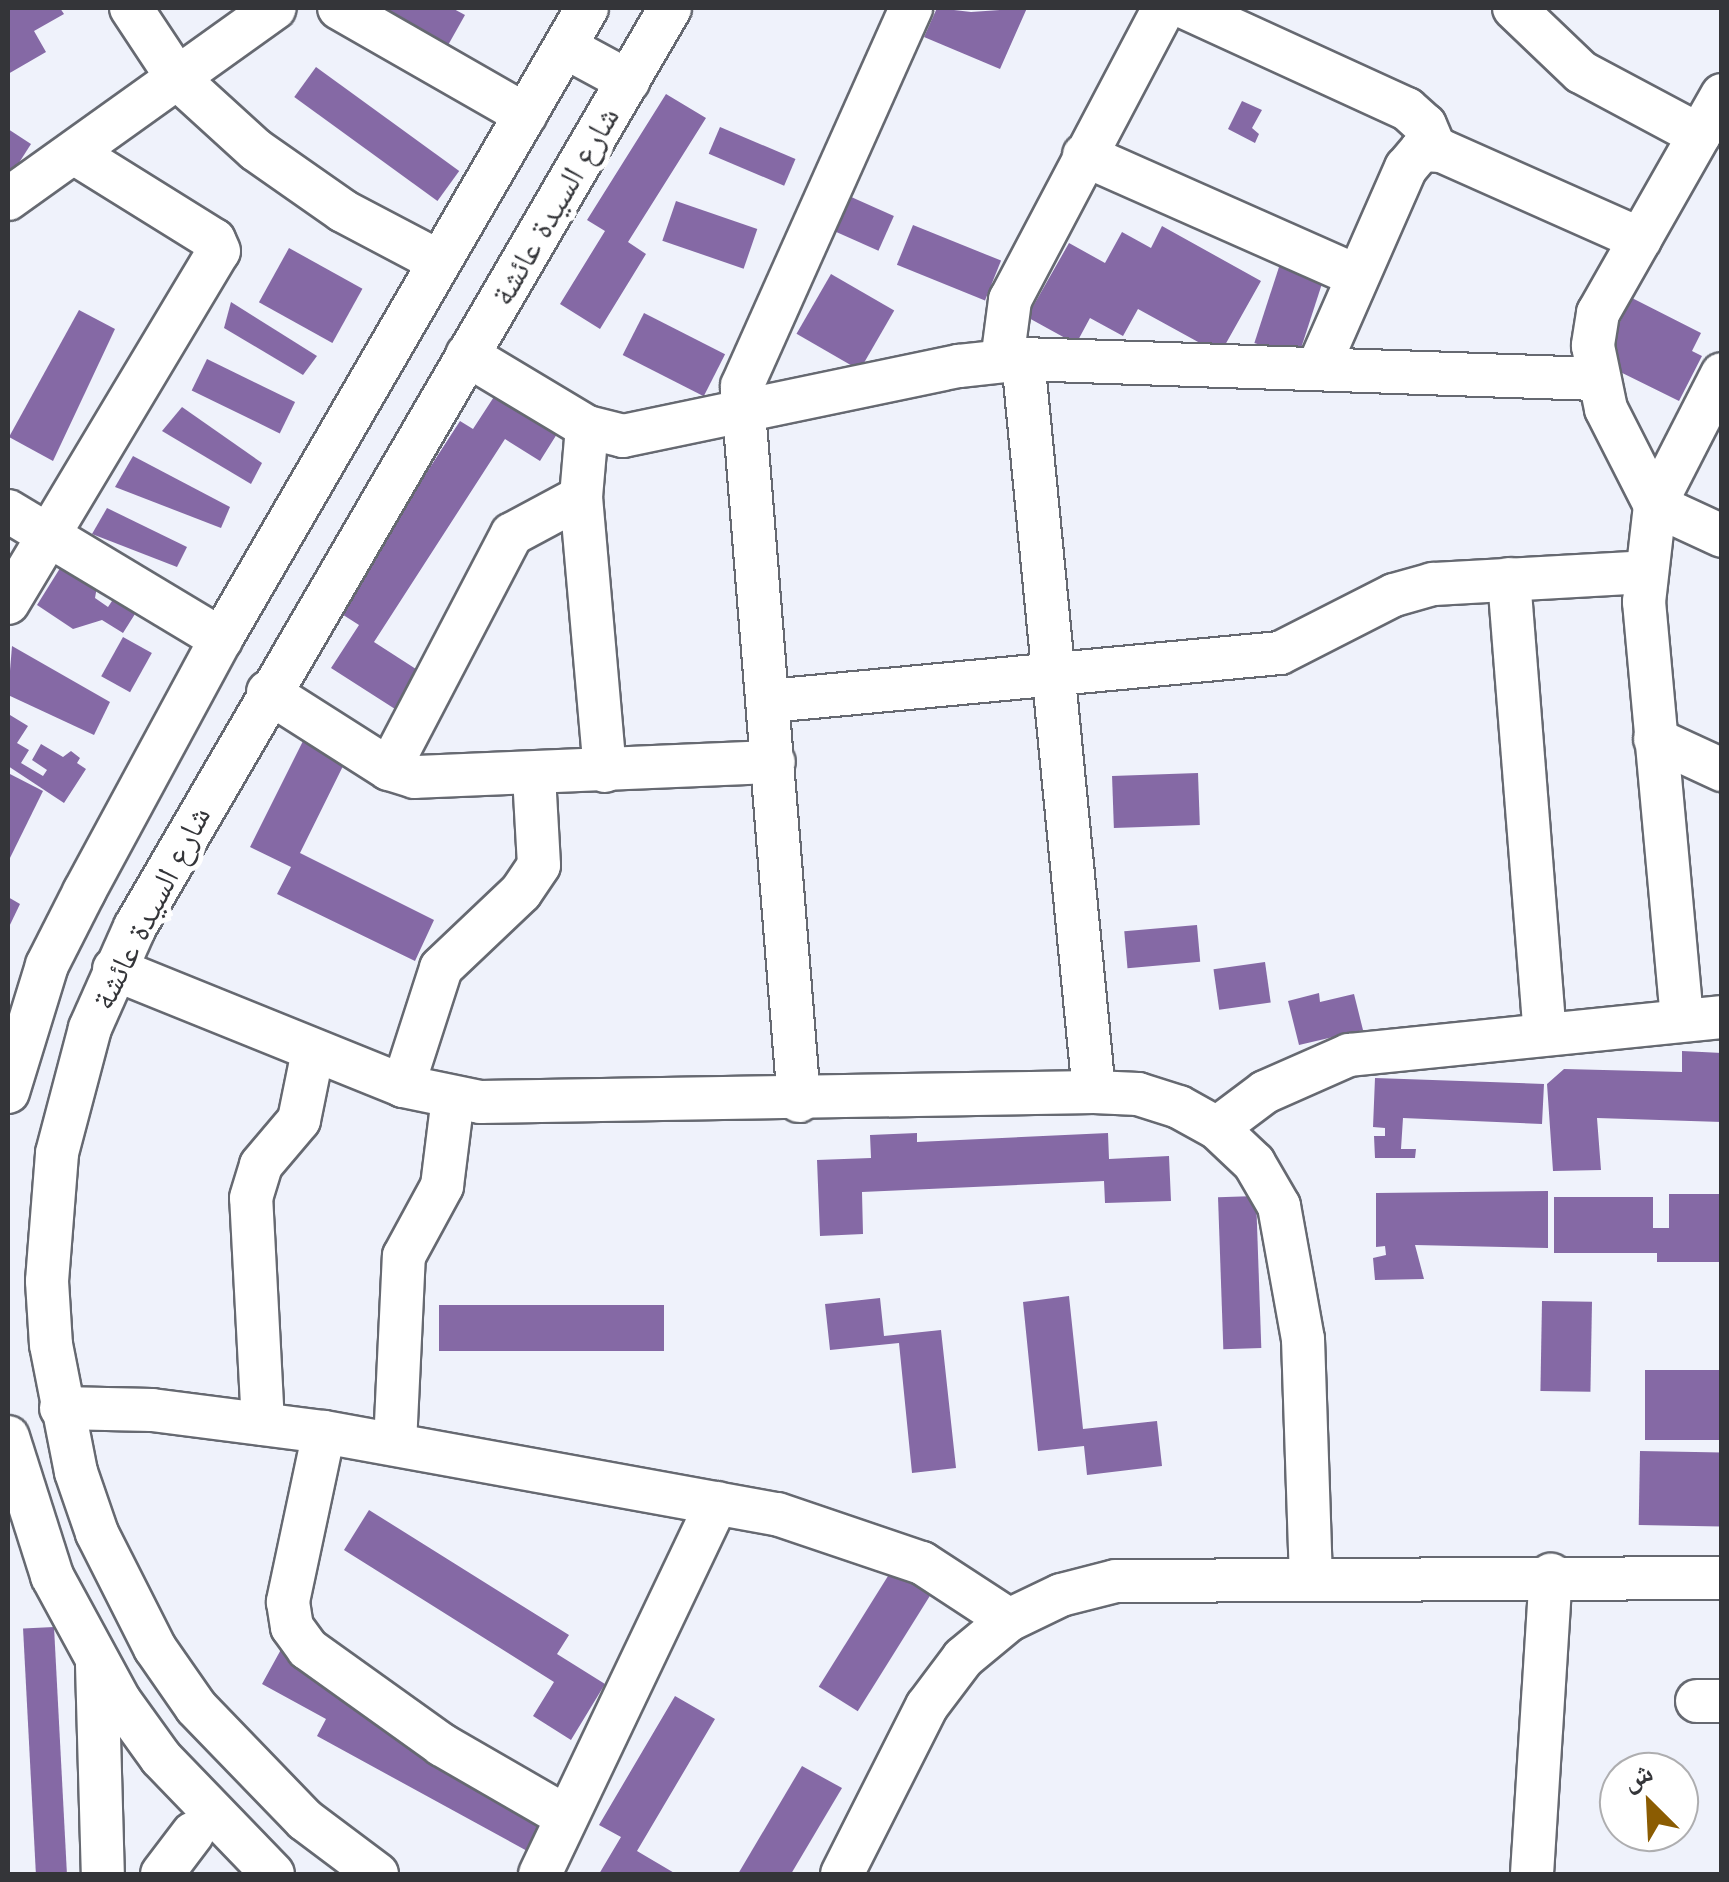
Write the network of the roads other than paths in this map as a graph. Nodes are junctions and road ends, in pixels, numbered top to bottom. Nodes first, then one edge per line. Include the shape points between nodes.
1 (131, 8) edge
2 (275, 8) edge
3 (339, 8) edge
4 (588, 8) edge
5 (670, 8) edge
6 (911, 8) edge
7 (1164, 8) edge
8 (1186, 8) edge
9 (1514, 8) edge
10 (1255, 21) edge
11 (565, 47) junction
12 (178, 79) junction
13 (628, 81) junction
14 (1715, 110) edge
15 (526, 114) junction
16 (1436, 149) junction
17 (76, 154) junction
18 (1084, 155) junction
19 (8, 199) edge
20 (1640, 239) junction
21 (438, 261) junction
22 (1357, 276) junction
23 (468, 355) junction
24 (1012, 360) junction
25 (1318, 368) junction
26 (1722, 374) edge
27 (1596, 379) junction
28 (740, 416) junction
29 (588, 427) junction
30 (580, 497) junction
31 (1655, 506) junction
32 (8, 511) edge
33 (288, 522) junction
34 (50, 536) junction
35 (1722, 536) edge
36 (347, 558) junction
37 (1647, 572) junction
38 (1509, 580) junction
39 (8, 603) edge
40 (220, 639) junction
41 (1052, 676) junction
42 (268, 692) junction
43 (770, 701) junction
44 (1654, 739) junction
45 (774, 762) junction
46 (389, 769) junction
47 (1722, 770) edge
48 (605, 772) junction
49 (534, 775) junction
50 (114, 969) junction
51 (1702, 1018) edge
52 (1545, 1033) junction
53 (313, 1051) junction
54 (403, 1086) junction
55 (8, 1092) edge
56 (1094, 1092) junction
57 (453, 1098) junction
58 (799, 1101) junction
59 (1218, 1128) junction
60 (61, 1408) junction
61 (263, 1424) junction
62 (324, 1432) junction
63 (8, 1437) edge
64 (395, 1444) junction
65 (717, 1503) junction
66 (1550, 1575) junction
67 (1722, 1578) edge
68 (1311, 1579) junction
69 (1009, 1620) junction
70 (97, 1664) junction
71 (566, 1816) junction
72 (304, 1820) junction
73 (194, 1833) dead end
74 (269, 1871) edge
75 (104, 1874) edge
76 (162, 1874) edge
77 (378, 1874) edge
78 (540, 1874) edge
79 (842, 1874) edge
80 (1532, 1874) edge

1 - 12 street
2 - 12 street
3 - 15 street
4 - 11 street, شارع السيدة عائشة
5 - 13 street, شارع السيدة عائشة
6 - 28 street via 750,358
7 - 18 street
8 - 10 street
9 - 14 street via 1594,80
10 - 16 street via 1407,109 1425,125
11 - 13 street
11 - 15 street, شارع السيدة عائشة
12 - 17 street
12 - 21 street via 256,150 329,201
13 - 23 street, شارع السيدة عائشة
14 - 20 street
15 - 21 street, شارع السيدة عائشة
16 - 20 street
16 - 22 street via 1420,150 1410,160
17 - 19 street
17 - 34 street via 214,240 219,251
18 - 22 street
18 - 24 street via 1010,300
20 - 27 street via 1598,313
21 - 33 street, شارع السيدة عائشة
22 - 25 street
23 - 29 street
23 - 36 street, شارع السيدة عائشة
24 - 25 street
24 - 28 street
24 - 41 street
25 - 27 street
26 - 31 street
27 - 31 street
28 - 29 street via 623,436
28 - 43 street
29 - 30 street
30 - 46 street via 521,526 503,546
30 - 48 street
31 - 35 street
31 - 37 street
32 - 34 street
33 - 36 street
33 - 40 street, شارع السيدة عائشة
34 - 39 street
34 - 40 street
36 - 42 street, شارع السيدة عائشة
37 - 38 street
37 - 44 street
38 - 41 street via 1433,584 1394,595 1280,653
38 - 52 street
40 - 55 street, شارع السيدة عائشة via 47,965
41 - 43 street
41 - 56 street
42 - 46 street
42 - 50 street, شارع السيدة عائشة
43 - 45 street
44 - 47 street
44 - 51 street
45 - 48 street
45 - 58 street
46 - 49 street via 439,780
48 - 49 street
49 - 54 street via 540,865 521,892 441,968
50 - 53 street
50 - 60 street, شارع السيدة عائشة via 85,1044 57,1153 47,1281
51 - 52 street
52 - 59 street via 1349,1055 1264,1092
53 - 54 street
53 - 61 street via 299,1120 261,1165 252,1198
54 - 57 street
56 - 58 street
56 - 59 street via 1138,1094
57 - 58 street
57 - 64 street via 442,1186 404,1256
59 - 68 street via 1254,1164 1279,1206 1292,1254 1303,1340
60 - 61 street via 152,1410
60 - 72 street, شارع السيدة عائشة via 97,1533 155,1648 232,1749
61 - 62 street
62 - 64 street
62 - 71 street via 288,1602 292,1627 308,1649 442,1745
63 - 70 street via 45,1558
64 - 65 street
65 - 69 street via 875,1542
65 - 71 street
66 - 67 street
66 - 68 street
66 - 80 street
68 - 69 street via 1116,1582 1060,1595
69 - 79 street via 963,1658 927,1706
70 - 74 street via 162,1758
70 - 75 street
71 - 78 street
72 - 74 street
72 - 77 street, شارع السيدة عائشة
73 - 76 street

